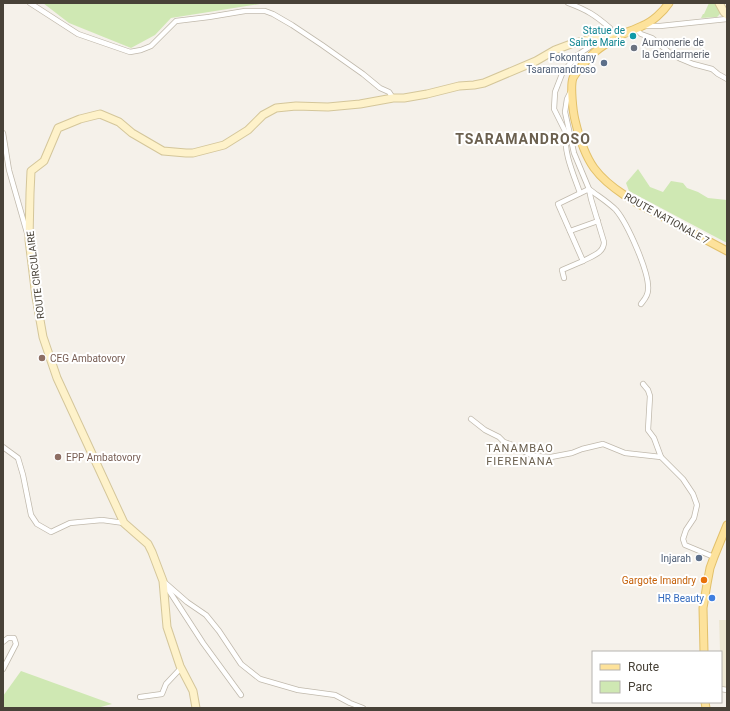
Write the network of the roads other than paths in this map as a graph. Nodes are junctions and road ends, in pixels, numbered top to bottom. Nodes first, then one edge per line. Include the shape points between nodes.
1 (30, 3) edge
2 (568, 3) edge
3 (669, 3) edge
4 (719, 3) edge
5 (727, 15) edge
6 (727, 19) edge
7 (643, 26) junction
8 (636, 29) junction
9 (608, 39) junction
10 (727, 79) edge
11 (572, 90) junction
12 (392, 98) junction
13 (3, 133) edge
14 (588, 189) junction
15 (580, 193) junction
16 (598, 221) junction
17 (570, 231) junction
18 (29, 240) junction
19 (727, 251) edge
20 (583, 261) junction
21 (564, 278) dead end
22 (641, 304) dead end
23 (642, 384) dead end
24 (471, 418) dead end
25 (3, 447) edge
26 (661, 457) junction
27 (124, 523) junction
28 (727, 525) edge
29 (714, 557) junction
30 (164, 581) junction
31 (3, 642) edge
32 (704, 651) edge
33 (182, 668) junction
34 (3, 669) edge
35 (241, 695) dead end
36 (140, 697) dead end
37 (196, 708) edge
38 (363, 708) edge

1 - 12 street via 78,34 130,52 151,46 176,21 245,11 265,11 328,49 389,92
2 - 9 street via 586,10 610,28
3 - 7 main road, ROUTE NATIONALE 7
4 - 5 street
6 - 7 street
7 - 8 main road, ROUTE NATIONALE 7
8 - 9 main road, ROUTE NATIONALE 7
8 - 10 street via 670,53 693,64 712,69
9 - 11 main road, ROUTE NATIONALE 7 via 588,58 573,79
9 - 12 street via 571,44 484,83
9 - 15 street via 576,56 562,74 555,92 554,109 567,135 567,156
11 - 14 street via 567,99 565,112 574,153
11 - 19 main road, ROUTE NATIONALE 7 via 574,117 583,148 595,169 609,184 637,203
12 - 18 street, ROUTE CIRCULAIRE via 328,107 276,108 224,145 186,154 163,152 119,122 100,114 80,119 58,128 44,161 31,171
13 - 18 street via 9,170
14 - 15 street
14 - 16 street
14 - 22 street via 616,211 639,252 648,290
15 - 17 street via 558,204
16 - 17 street
16 - 20 street via 604,247 601,252
17 - 20 street
18 - 27 street, ROUTE CIRCULAIRE via 43,337 56,378
20 - 21 street via 562,270
23 - 26 street via 650,396 648,430
24 - 26 street via 504,442 533,456 551,457 603,444 625,453
25 - 27 street via 18,458 31,515 37,524 51,532 70,523 102,520
26 - 29 street via 683,479 694,494 698,505 683,539 685,545
27 - 30 street, ROUTE CIRCULAIRE via 148,544
28 - 29 main road
29 - 32 main road via 703,608
30 - 33 street, ROUTE CIRCULAIRE via 167,627
30 - 35 street via 202,643
30 - 38 street via 187,602 206,614 241,664 260,679 298,690 335,695
31 - 34 street via 8,638 14,638 16,644
33 - 36 street via 166,684 162,694
33 - 37 street, ROUTE CIRCULAIRE via 193,691

